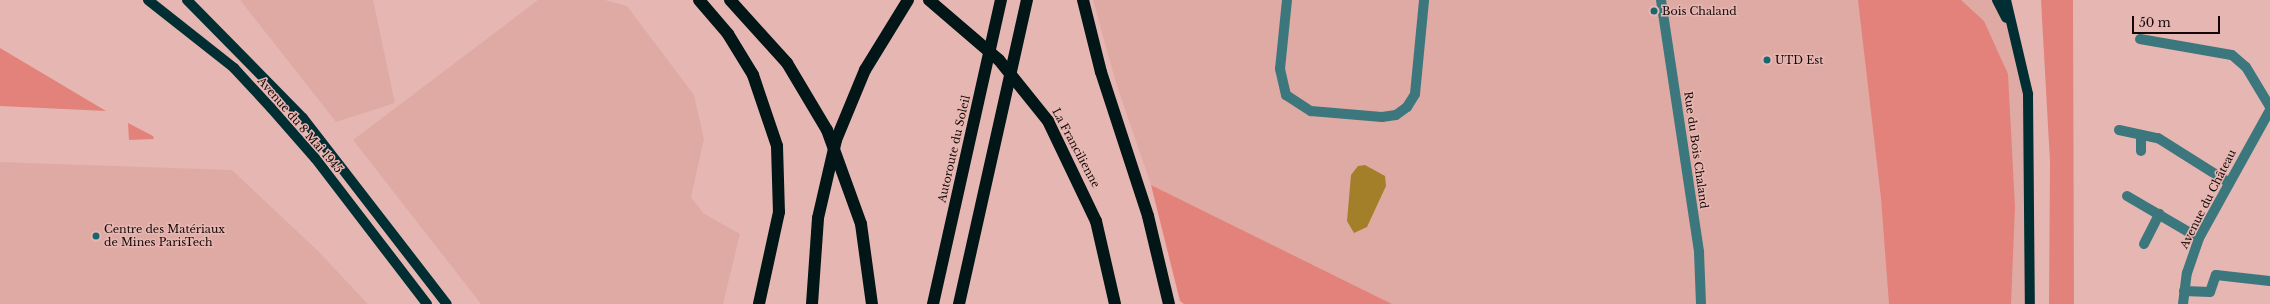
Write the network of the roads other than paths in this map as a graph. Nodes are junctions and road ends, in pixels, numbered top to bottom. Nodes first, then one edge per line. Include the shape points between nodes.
1 (148, 0) edge
2 (187, 0) edge
3 (699, 0) edge
4 (730, 0) edge
5 (908, 0) edge
6 (929, 0) edge
7 (1001, 0) edge
8 (1027, 0) edge
9 (1082, 0) edge
10 (1287, 0) edge
11 (1424, 0) edge
12 (1661, 0) edge
13 (1997, 0) edge
14 (2006, 0) edge
15 (2016, 34) junction
16 (2140, 39) dead end
17 (2270, 109) edge
18 (2120, 130) dead end
19 (2141, 135) junction
20 (2140, 151) dead end
21 (2228, 182) junction
22 (2127, 196) dead end
23 (2159, 214) junction
24 (2199, 238) junction
25 (2144, 244) dead end
26 (2270, 281) edge
27 (2184, 291) junction
28 (1169, 302) edge
29 (427, 304) edge
30 (447, 304) edge
31 (759, 304) edge
32 (812, 304) edge
33 (872, 304) edge
34 (933, 304) edge
35 (960, 304) edge
36 (1115, 304) edge
37 (1701, 304) edge
38 (2030, 304) edge
39 (2183, 304) edge

1 - 29 main road, Avenue du 8 Mai 1945 via 234,68 271,108 315,158
2 - 30 main road, Avenue du 8 Mai 1945 via 303,118
3 - 31 highway via 728,34 753,74 777,146 779,212
4 - 33 highway via 787,63 827,130 839,157 861,224
5 - 32 highway via 865,70 836,140 818,218
6 - 36 highway, La Francilienne via 960,23 999,60 1039,107 1088,199 1103,243
7 - 34 highway, Autoroute du Soleil
8 - 35 highway
9 - 28 highway via 1101,72 1148,216
10 - 11 street via 1280,69 1286,95 1311,111 1382,117 1396,115 1407,107 1415,94
12 - 37 street, Rue du Bois Chaland via 1699,252
13 - 15 main road
14 - 15 main road
15 - 38 main road via 2028,94
16 - 17 street via 2236,57
17 - 21 street, Avenue du Château
18 - 19 street
19 - 20 street
19 - 21 street via 2158,138
21 - 24 street, Avenue du Château
22 - 23 street
23 - 24 street
23 - 25 street
24 - 27 street, Avenue du Château
26 - 27 street via 2216,275 2210,292
27 - 39 street, Avenue du Château

